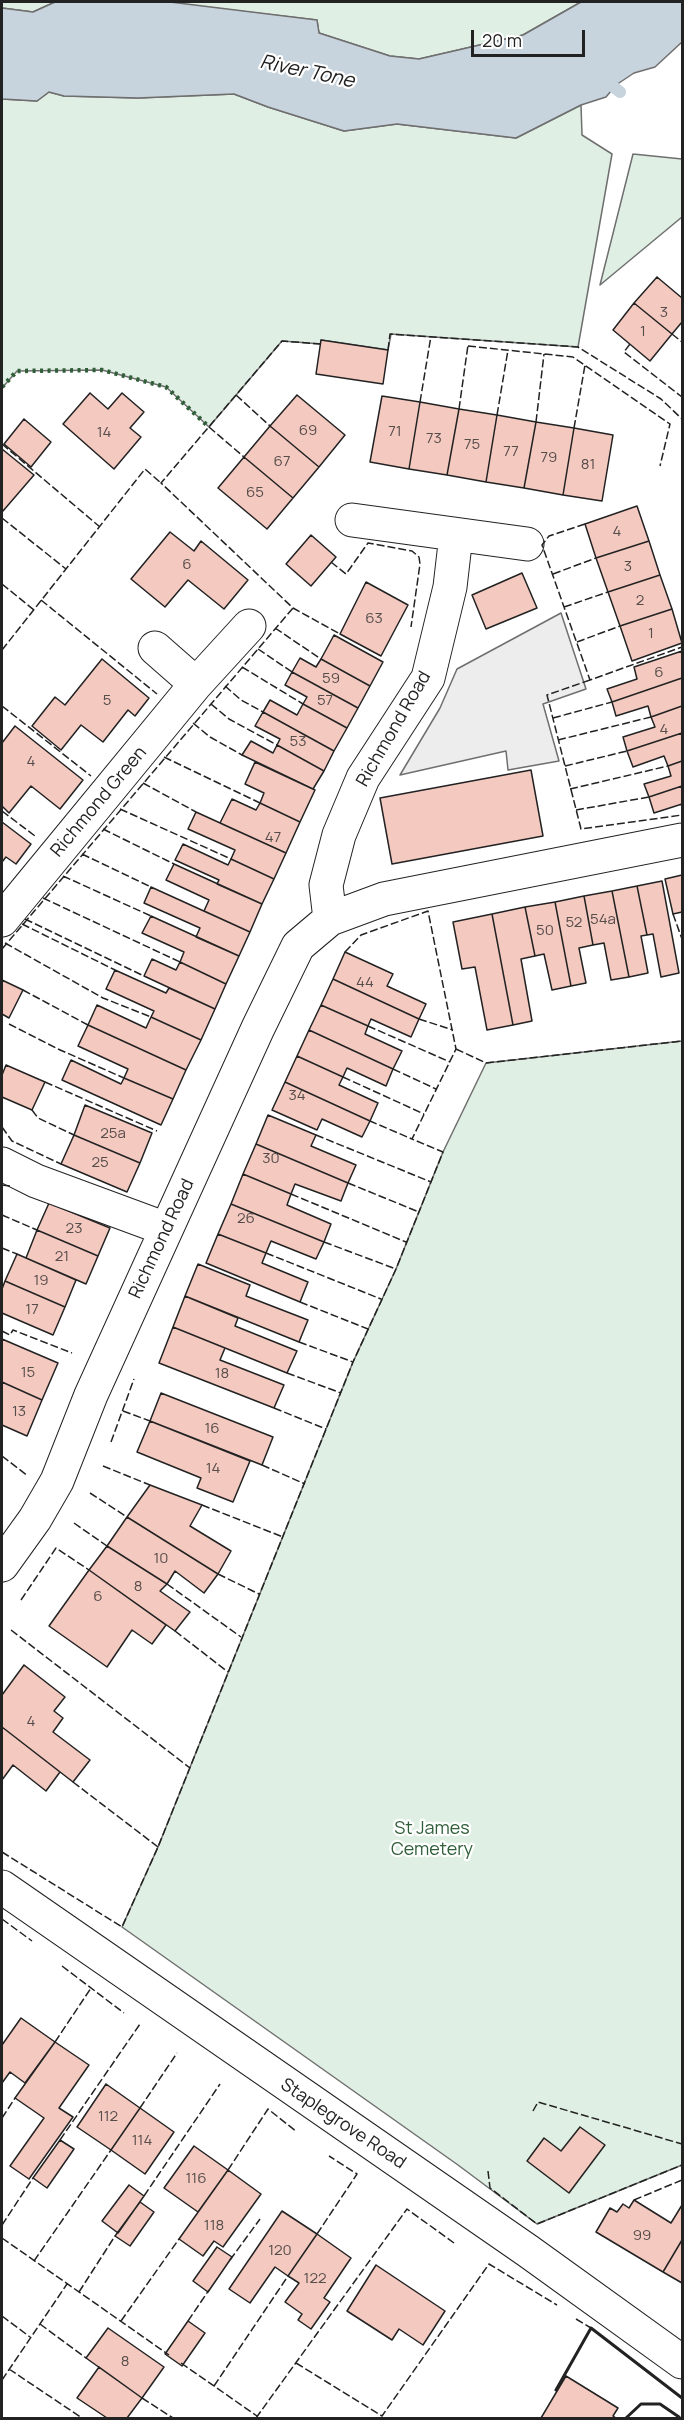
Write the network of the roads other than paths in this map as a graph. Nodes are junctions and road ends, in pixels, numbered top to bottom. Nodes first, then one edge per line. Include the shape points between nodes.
1 (352, 520) dead end
2 (456, 535) junction
3 (527, 544) dead end
4 (249, 626) dead end
5 (155, 648) dead end
6 (196, 684) junction
7 (682, 840) edge
8 (330, 919) junction
9 (2, 920) edge
10 (2, 1164) edge
11 (166, 1229) junction
12 (2, 1565) edge
13 (2, 1887) edge
14 (682, 2362) edge

1 - 2 street
2 - 3 street
2 - 8 street, Richmond Road via 450,587 428,678 363,778 339,835 326,885
4 - 6 street, Richmond Green
5 - 6 street
6 - 9 street, Richmond Green
7 - 8 street, Richmond Road via 384,899
8 - 11 street, Richmond Road via 298,946
10 - 11 street via 36,1181
11 - 12 street, Richmond Road via 57,1481
13 - 14 street, Staplegrove Road

